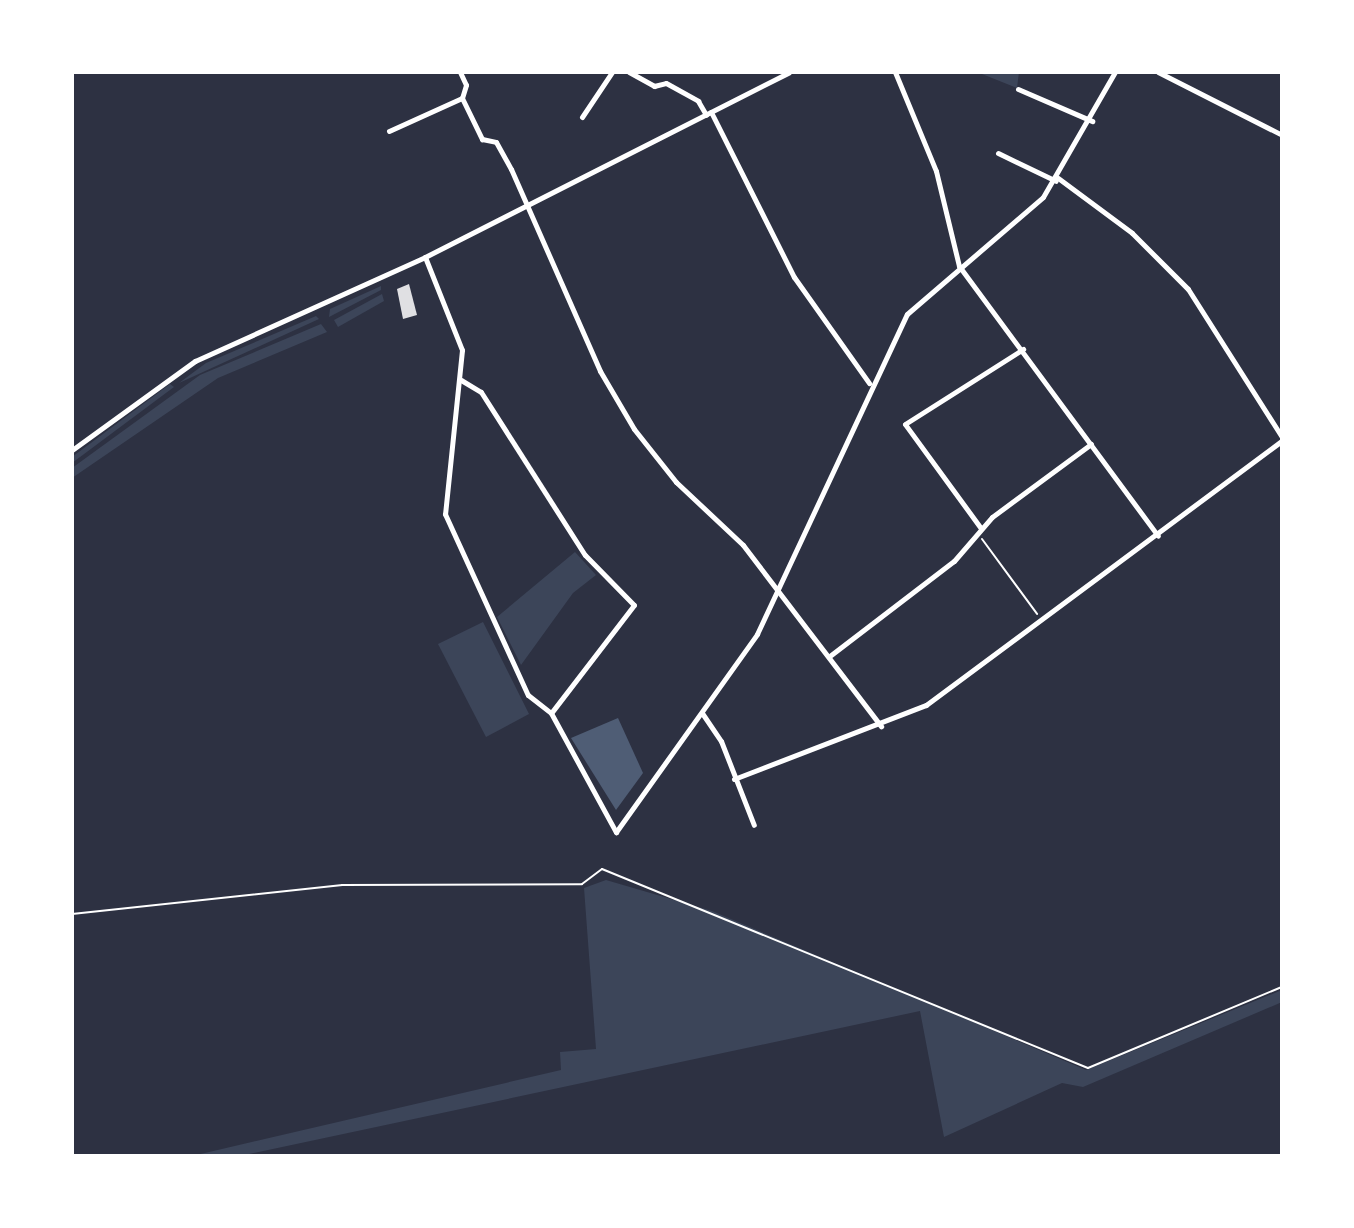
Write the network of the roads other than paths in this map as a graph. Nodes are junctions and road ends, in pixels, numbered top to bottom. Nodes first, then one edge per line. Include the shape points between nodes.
1 (460, 72) edge
2 (612, 72) edge
3 (629, 72) edge
4 (789, 72) edge
5 (895, 72) edge
6 (1115, 72) edge
7 (1158, 72) edge
8 (1018, 89) dead end
9 (462, 98) junction
10 (708, 113) junction
11 (582, 117) dead end
12 (1092, 121) junction
13 (389, 131) dead end
14 (1282, 135) edge
15 (998, 153) dead end
16 (1057, 180) junction
17 (522, 206) junction
18 (425, 257) junction
19 (959, 266) junction
20 (1023, 349) junction
21 (461, 380) junction
22 (869, 383) junction
23 (1282, 439) edge
24 (1091, 444) junction
25 (72, 450) edge
26 (978, 530) junction
27 (1158, 536) junction
28 (779, 589) junction
29 (831, 655) junction
30 (551, 713) junction
31 (702, 713) junction
32 (881, 726) junction
33 (734, 779) junction
34 (754, 825) dead end

1 - 9 street
2 - 11 street
3 - 10 street via 654,86 666,83
4 - 10 street
5 - 19 street via 936,171
6 - 12 street
7 - 14 street
8 - 12 street
9 - 13 street
9 - 17 street via 482,139 496,142
10 - 17 street
10 - 22 street via 794,277
12 - 16 street
15 - 16 street
16 - 19 street
16 - 23 street via 1132,233 1192,293
17 - 18 street
17 - 28 street via 634,429
18 - 21 street via 462,350
18 - 25 street via 195,361
19 - 20 street
19 - 22 street via 919,296
20 - 24 street
20 - 26 street via 905,424
21 - 30 street via 445,514 528,695
21 - 30 street via 481,392 585,555 634,605
22 - 28 street
23 - 27 street
24 - 26 street
24 - 27 street
26 - 29 street via 954,561
27 - 32 street via 926,705
28 - 29 street
28 - 31 street via 757,634
29 - 32 street
30 - 31 street via 616,832
31 - 33 street
32 - 33 street
33 - 34 street

